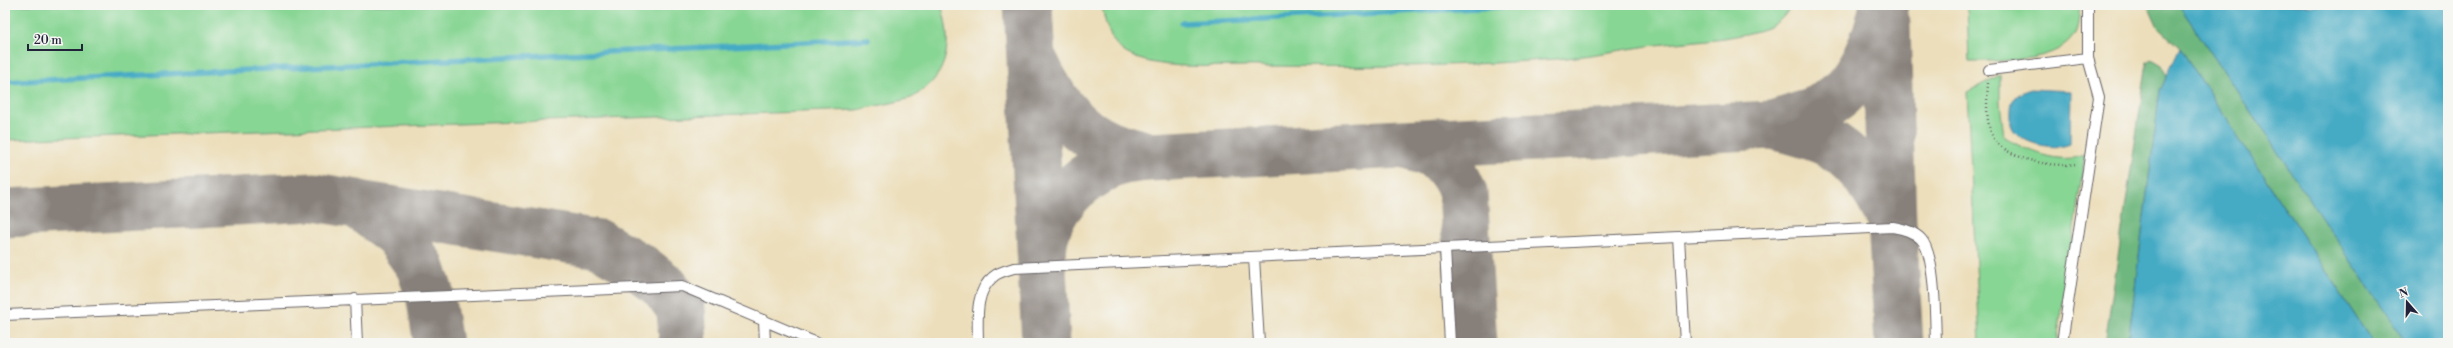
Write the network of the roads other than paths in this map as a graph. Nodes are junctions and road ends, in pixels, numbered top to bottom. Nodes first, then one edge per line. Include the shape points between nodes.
1 (2088, 5) edge
2 (2088, 58) junction
3 (1989, 70) road end
4 (1679, 237) junction
5 (1445, 248) junction
6 (1254, 256) junction
7 (356, 299) junction
8 (5, 315) edge
9 (764, 320) junction
10 (357, 343) edge
11 (765, 343) edge
12 (817, 343) edge
13 (978, 343) edge
14 (1259, 343) edge
15 (1450, 343) edge
16 (1685, 343) edge
17 (1936, 343) edge
18 (2062, 343) edge

1 - 2 lane
2 - 3 lane
2 - 18 lane via 2100,97
4 - 5 lane
4 - 16 lane
4 - 17 lane via 1893,227 1906,229 1921,240 1931,264
5 - 6 lane
5 - 15 lane
6 - 13 lane via 1014,268 993,277 982,292 978,312
6 - 14 lane
7 - 8 lane
7 - 9 lane via 682,286
7 - 10 lane
9 - 11 lane
9 - 12 lane

